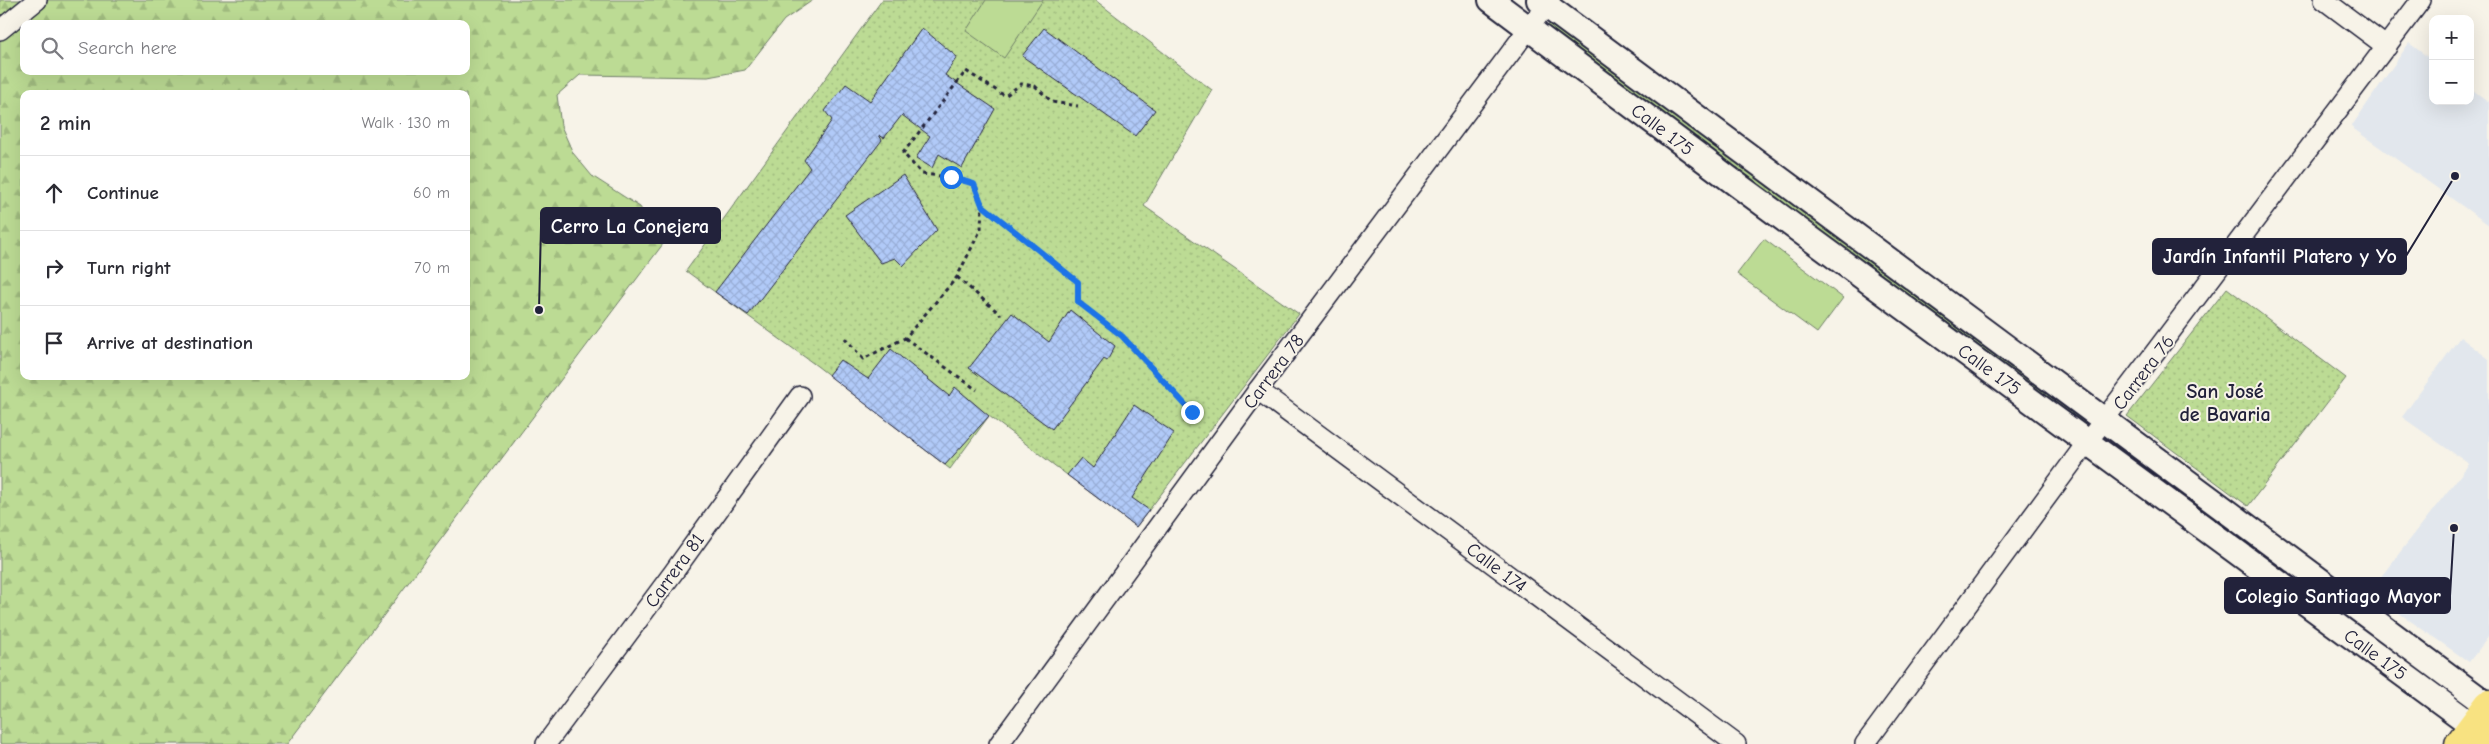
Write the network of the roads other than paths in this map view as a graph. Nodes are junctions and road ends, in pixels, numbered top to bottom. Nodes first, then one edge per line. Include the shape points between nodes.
1 (37, 0) edge
2 (1491, 0) edge
3 (2324, 0) edge
4 (2421, 0) edge
5 (1545, 2) edge
6 (0, 29) edge
7 (1530, 29) junction
8 (2387, 46) junction
9 (1258, 390) junction
10 (800, 396) dead end
11 (2105, 422) junction
12 (2088, 441) junction
13 (2483, 727) edge
14 (546, 744) edge
15 (999, 744) edge
16 (1736, 744) edge
17 (1865, 744) edge

1 - 6 street
2 - 7 street, Calle 175
3 - 8 street
4 - 8 street, Carrera 76
5 - 7 street, Carrera 78
5 - 11 street, Calle 175
7 - 9 street, Carrera 78
7 - 12 street, Calle 175
8 - 11 street, Carrera 76
9 - 15 street, Carrera 78
9 - 16 street, Calle 174
10 - 14 street, Carrera 81
11 - 12 street, Carrera 76
11 - 13 street, Calle 175
12 - 13 street, Calle 175
12 - 17 street, Carrera 76

